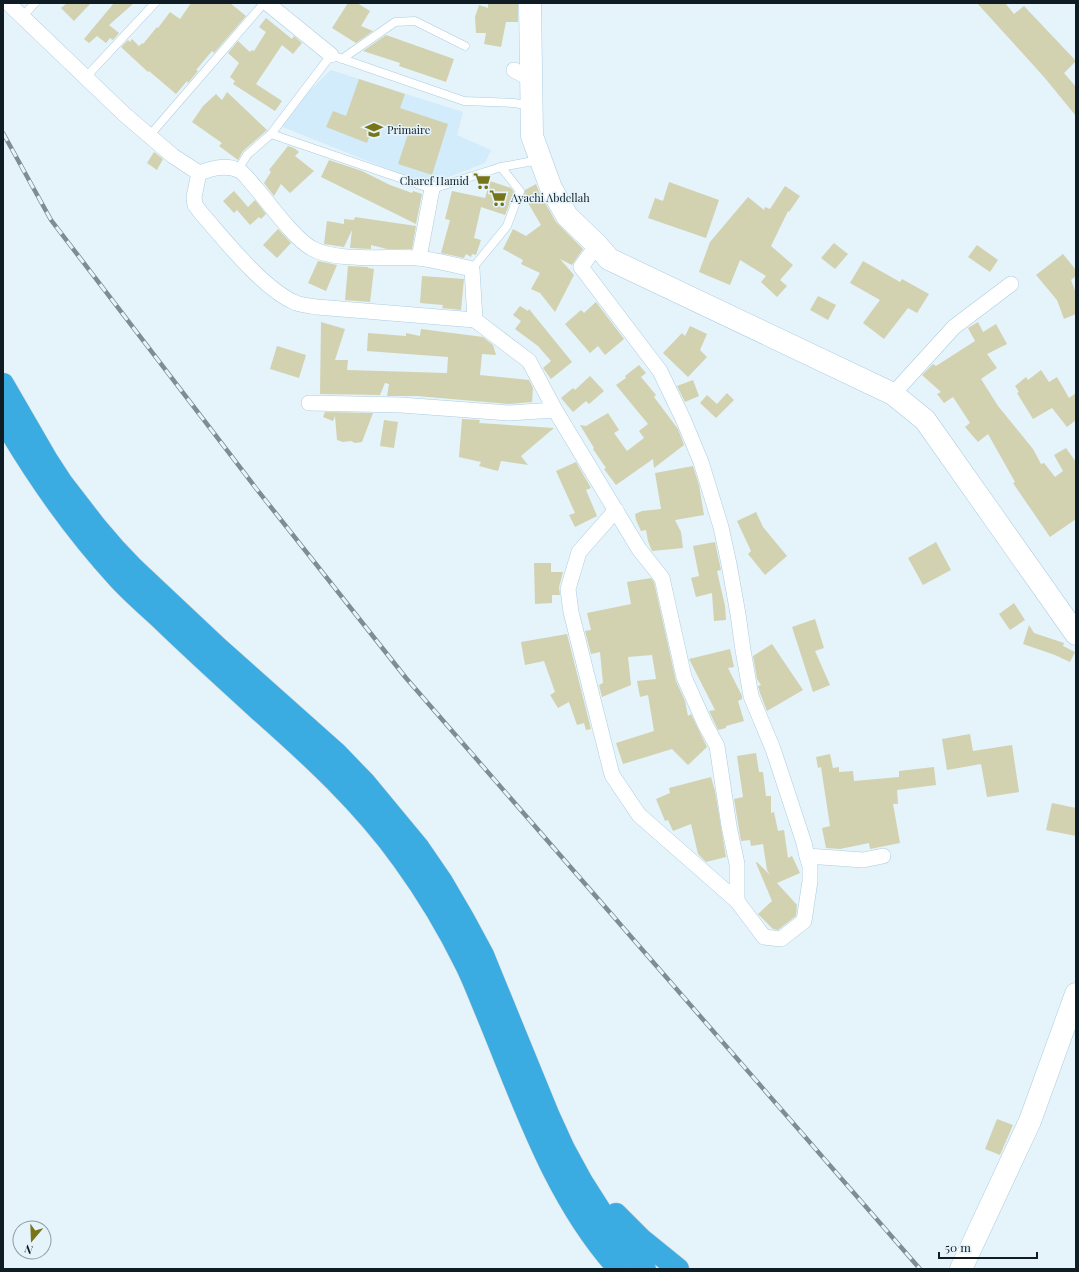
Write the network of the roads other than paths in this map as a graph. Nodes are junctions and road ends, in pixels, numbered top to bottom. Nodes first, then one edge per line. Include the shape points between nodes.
1 (8, 3) edge
2 (35, 3) edge
3 (155, 3) edge
4 (264, 3) edge
5 (267, 3) edge
6 (530, 3) edge
7 (22, 17) junction
8 (465, 46) dead end
9 (337, 57) junction
10 (86, 77) junction
11 (532, 106) junction
12 (271, 134) junction
13 (150, 135) junction
14 (542, 159) junction
15 (501, 167) junction
16 (238, 170) junction
17 (199, 173) junction
18 (432, 189) junction
19 (597, 244) junction
20 (419, 258) junction
21 (472, 269) junction
22 (1011, 284) dead end
23 (475, 320) junction
24 (3, 384) edge
25 (893, 394) junction
26 (309, 403) dead end
27 (555, 410) junction
28 (3, 419) edge
29 (616, 510) junction
30 (1076, 634) edge
31 (807, 856) junction
32 (883, 856) dead end
33 (737, 901) junction
34 (1076, 994) edge
35 (564, 1149) junction
36 (962, 1267) edge
37 (619, 1269) edge
38 (645, 1269) edge
39 (678, 1269) edge

1 - 7 street
2 - 7 lane
3 - 10 lane
4 - 13 lane
5 - 9 street
6 - 11 main road via 522,74
7 - 10 street
8 - 9 lane via 415,21 395,22
9 - 11 lane via 464,101
9 - 12 lane
10 - 13 street
11 - 14 main road via 532,136
12 - 16 lane via 247,155
12 - 18 lane
13 - 17 street via 173,156
14 - 15 lane
14 - 19 main road via 551,188 567,216
15 - 18 lane
15 - 21 lane via 520,191 507,226
16 - 17 street via 227,167
16 - 20 street via 297,237 312,248 337,256
17 - 23 street via 195,205 256,273 278,293 297,303 317,307
18 - 20 street
19 - 25 main road via 609,259
19 - 31 street via 581,267 660,371 701,462 721,527 729,564 751,696 773,749
20 - 21 street
21 - 23 street
22 - 25 street via 954,327
23 - 27 street via 529,361
24 - 35 highway via 62,483 114,548 223,652 336,753 418,847 464,918 483,955
25 - 30 main road via 925,420
26 - 27 street via 400,405 510,413
27 - 29 street
28 - 37 highway via 53,498 83,538 120,580 322,767 378,827 403,860 448,930 467,967 530,1118 565,1193 586,1227
29 - 33 street via 639,549 662,578 684,677 717,746 737,864
29 - 33 street via 579,552 568,589 571,612 612,775 639,815
31 - 32 street via 863,860
31 - 33 street via 810,881 804,921 781,939 764,937
34 - 36 main road via 1030,1121
35 - 38 highway via 603,1215
35 - 39 highway via 624,1222

